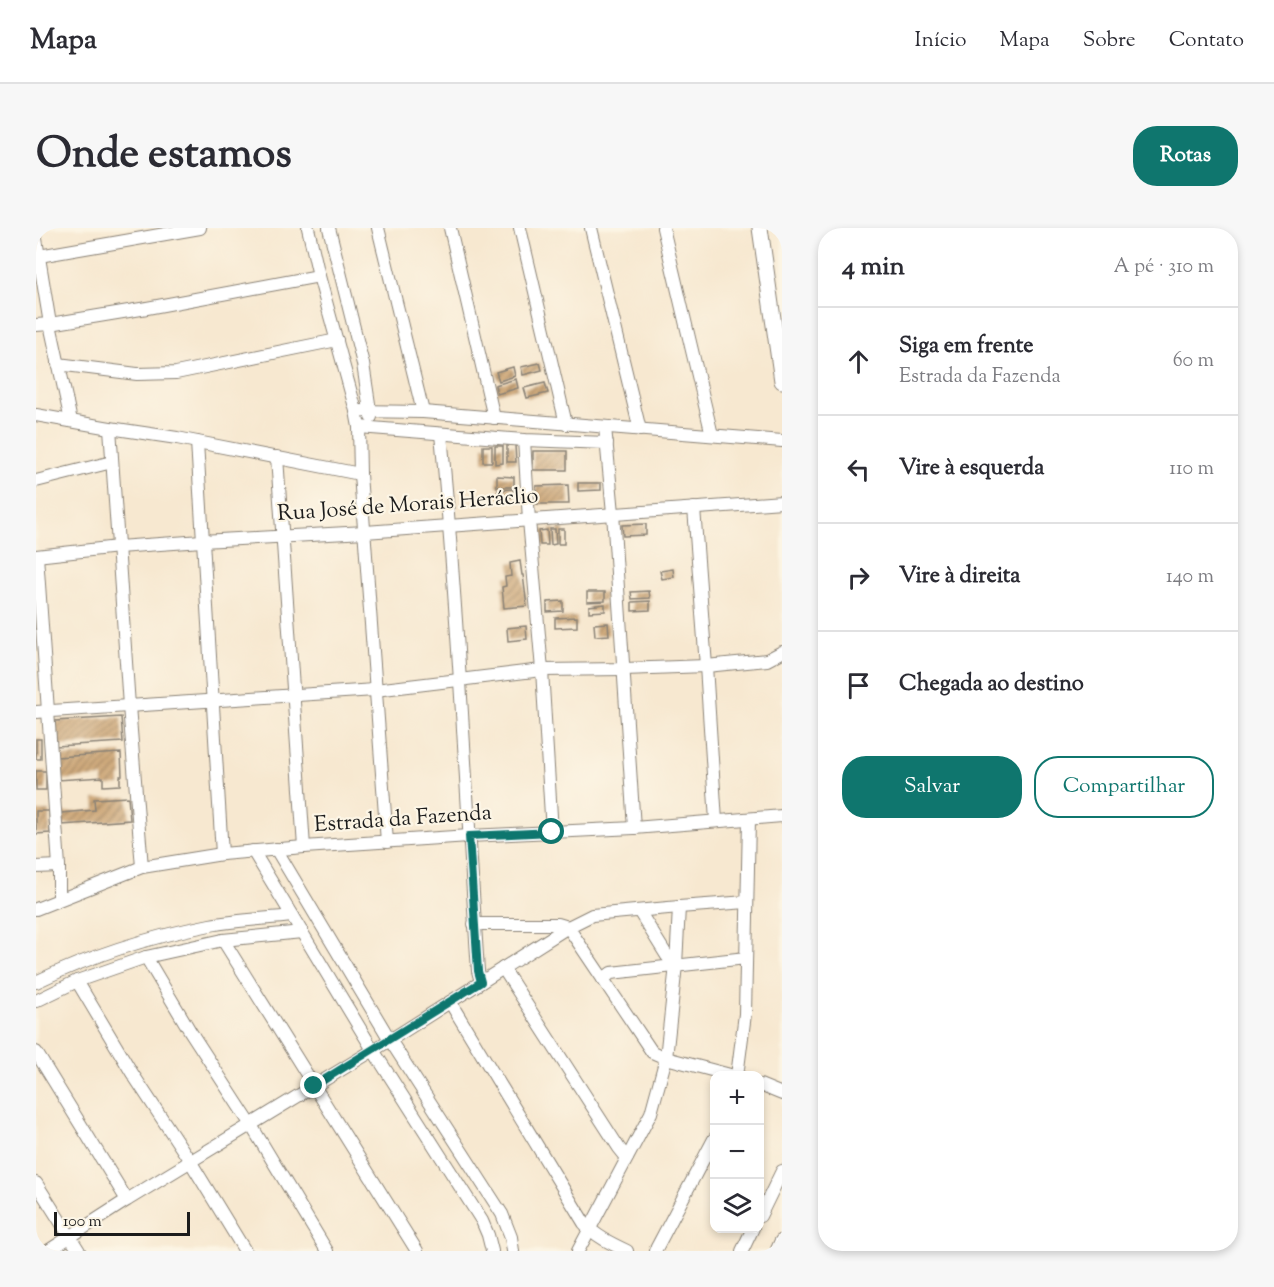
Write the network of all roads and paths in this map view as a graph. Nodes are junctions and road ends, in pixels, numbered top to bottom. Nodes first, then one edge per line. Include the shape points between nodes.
1 (200, 228) edge
2 (308, 228) edge
3 (329, 228) edge
4 (378, 228) edge
5 (450, 228) edge
6 (520, 228) edge
7 (591, 228) edge
8 (663, 228) edge
9 (760, 228) edge
10 (36, 239) edge
11 (39, 256) junction
12 (319, 276) junction
13 (40, 324) edge
14 (337, 340) junction
15 (58, 364) junction
16 (782, 381) edge
17 (356, 411) junction
18 (371, 411) junction
19 (423, 412) junction
20 (36, 415) edge
21 (494, 418) junction
22 (71, 421) junction
23 (566, 423) junction
24 (359, 427) junction
25 (605, 427) junction
26 (110, 428) junction
27 (373, 429) junction
28 (640, 430) junction
29 (441, 434) junction
30 (712, 435) junction
31 (524, 440) junction
32 (782, 441) edge
33 (197, 442) junction
34 (607, 443) junction
35 (277, 457) junction
36 (112, 462) junction
37 (360, 474) junction
38 (36, 481) edge
39 (782, 502) edge
40 (694, 508) junction
41 (613, 513) junction
42 (529, 520) junction
43 (450, 525) junction
44 (365, 532) junction
45 (282, 536) junction
46 (202, 541) junction
47 (118, 547) junction
48 (36, 556) edge
49 (782, 652) edge
50 (706, 666) junction
51 (624, 669) junction
52 (542, 670) junction
53 (460, 679) junction
54 (375, 690) junction
55 (294, 695) junction
56 (212, 700) junction
57 (129, 706) junction
58 (42, 711) edge
59 (782, 816) edge
60 (749, 819) junction
61 (716, 821) junction
62 (634, 828) junction
63 (552, 832) junction
64 (469, 836) junction
65 (387, 842) junction
66 (304, 847) junction
67 (276, 849) junction
68 (253, 851) junction
69 (222, 854) junction
70 (59, 866) junction
71 (36, 867) edge
72 (142, 867) junction
73 (59, 899) junction
74 (747, 902) junction
75 (679, 907) junction
76 (36, 909) edge
77 (639, 911) junction
78 (292, 916) junction
79 (474, 924) junction
80 (568, 927) junction
81 (302, 932) junction
82 (223, 940) junction
83 (146, 957) junction
84 (746, 958) junction
85 (676, 965) junction
86 (503, 968) junction
87 (603, 979) junction
88 (77, 981) junction
89 (36, 982) edge
90 (481, 982) junction
91 (36, 1001) edge
92 (450, 1002) junction
93 (390, 1040) junction
94 (373, 1050) junction
95 (36, 1052) edge
96 (666, 1058) junction
97 (716, 1071) edge
98 (736, 1071) edge
99 (314, 1086) junction
100 (764, 1087) edge
101 (782, 1094) edge
102 (251, 1125) junction
103 (710, 1147) edge
104 (627, 1158) junction
105 (190, 1161) junction
106 (782, 1171) edge
107 (36, 1183) edge
108 (128, 1200) junction
109 (764, 1206) edge
110 (590, 1230) junction
111 (751, 1233) edge
112 (70, 1237) junction
113 (782, 1242) edge
114 (48, 1251) edge
115 (79, 1251) edge
116 (245, 1251) edge
117 (327, 1251) edge
118 (417, 1251) edge
119 (492, 1251) edge
120 (513, 1251) edge
121 (578, 1251) edge
122 (627, 1251) edge
123 (655, 1251) edge
124 (742, 1251) edge
125 (778, 1251) edge

1 - 11 street
2 - 12 street
3 - 18 street
4 - 19 street
5 - 21 street
6 - 23 street
7 - 28 street
8 - 30 street
9 - 16 main road
10 - 11 street
11 - 13 street
12 - 13 street via 147,309
12 - 14 street
13 - 15 street
14 - 15 street via 176,373 137,374
14 - 17 street
15 - 22 street
17 - 18 street
17 - 24 street
18 - 19 street
18 - 27 street
19 - 21 street
20 - 22 street
21 - 23 street
22 - 26 street
23 - 25 street
24 - 27 street
24 - 37 street
25 - 28 street
25 - 34 street
26 - 33 street
26 - 36 street
27 - 29 street
28 - 30 street
29 - 31 street
29 - 43 street
30 - 32 street
31 - 34 street
31 - 42 street
33 - 35 street
33 - 46 street
34 - 41 street
35 - 37 street
35 - 45 street
36 - 38 street
36 - 47 street
37 - 44 street
39 - 40 street, Rua José de Morais Heráclio
40 - 41 street, Rua José de Morais Heráclio
40 - 50 street
41 - 42 street, Rua José de Morais Heráclio
41 - 51 street
42 - 43 street, Rua José de Morais Heráclio
42 - 52 street
43 - 44 street, Rua José de Morais Heráclio
43 - 53 street
44 - 45 street, Rua José de Morais Heráclio
44 - 54 street
45 - 46 street, Rua José de Morais Heráclio
45 - 55 street
46 - 47 street, Rua José de Morais Heráclio
46 - 56 street
47 - 48 street, Rua José de Morais Heráclio
47 - 57 street
48 - 58 street
49 - 50 street via 767,660
50 - 51 street
50 - 61 street
51 - 52 street
51 - 62 street
52 - 53 street
52 - 63 street
53 - 54 street
53 - 64 street
54 - 55 street
54 - 65 street
55 - 56 street
55 - 66 street
56 - 57 street
56 - 69 street
57 - 58 street
57 - 72 street
58 - 70 street
59 - 60 street, Estrada da Fazenda
60 - 61 street, Estrada da Fazenda
60 - 74 street
61 - 62 street, Estrada da Fazenda
62 - 63 street, Estrada da Fazenda
63 - 64 street, Estrada da Fazenda
64 - 65 street, Estrada da Fazenda
64 - 79 street
65 - 66 street, Estrada da Fazenda
66 - 67 street, Estrada da Fazenda
67 - 68 street, Estrada da Fazenda
67 - 93 street
68 - 69 street, Estrada da Fazenda
68 - 78 street
69 - 72 street, Estrada da Fazenda
70 - 71 street
70 - 73 street
72 - 73 street, Estrada da Fazenda
73 - 76 street, Estrada da Fazenda
74 - 75 street
74 - 84 street
75 - 77 street
75 - 85 street
77 - 80 street via 592,915
77 - 85 street
78 - 81 street
78 - 89 street via 212,924 141,941 71,965
79 - 80 street
79 - 90 street
80 - 86 street
80 - 87 street
81 - 82 street
81 - 94 street
82 - 83 street
82 - 99 street
83 - 88 street
83 - 102 street
84 - 85 street
84 - 98 street via 745,1014
85 - 87 street via 611,973
85 - 96 street
86 - 90 street
86 - 104 street
87 - 96 street via 652,1052
88 - 91 street
88 - 105 street
90 - 92 street
92 - 93 street
92 - 110 street
93 - 94 street
93 - 120 street via 502,1214
94 - 99 street
94 - 119 street via 482,1221
95 - 108 street
96 - 97 street
96 - 104 street via 651,1113
99 - 102 street
99 - 118 street
100 - 101 street
102 - 105 street
102 - 117 street
103 - 123 street
104 - 110 street
105 - 108 street
105 - 116 street
106 - 109 street
107 - 112 street
108 - 112 street
110 - 121 street
110 - 122 street
111 - 124 street
112 - 114 street
112 - 115 street
113 - 125 main road

